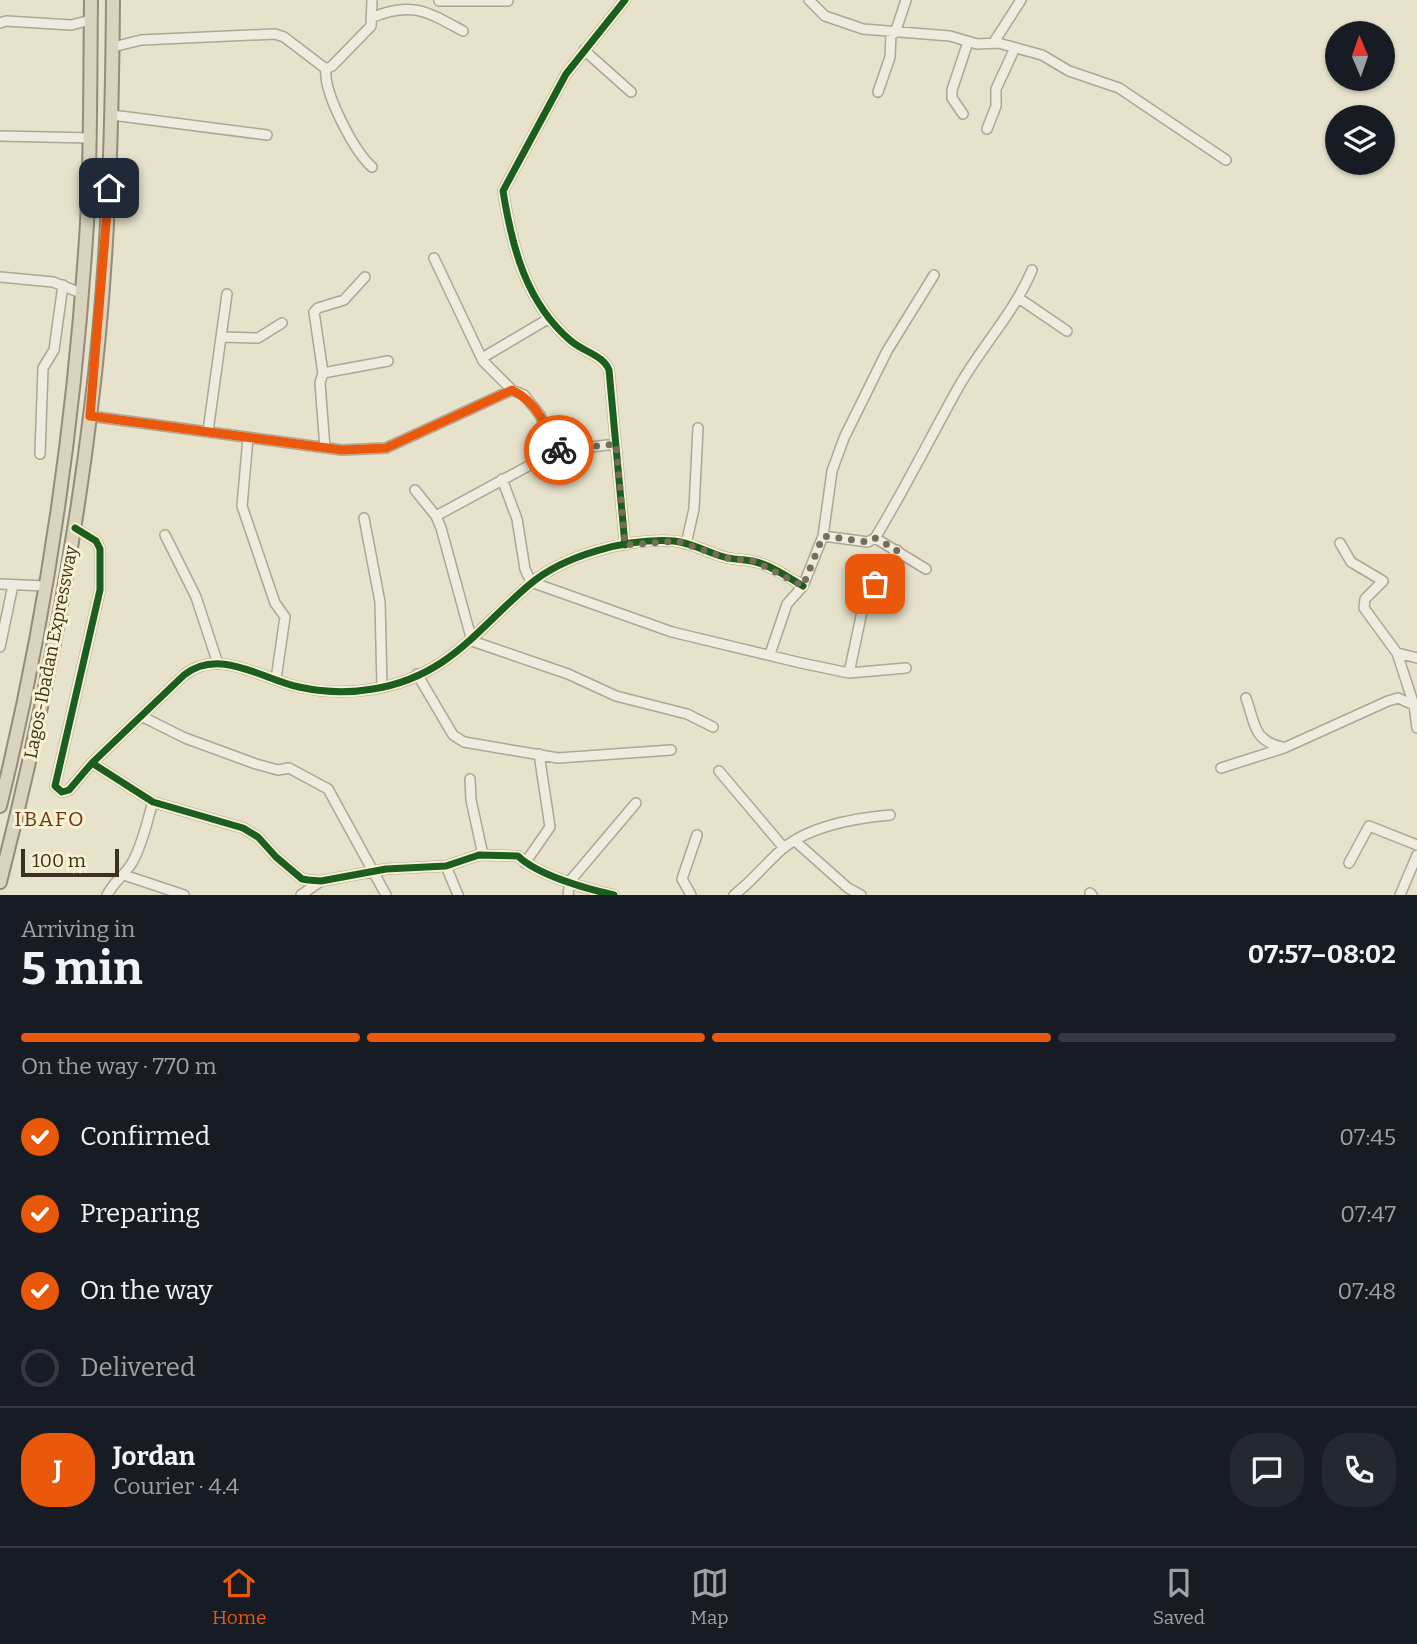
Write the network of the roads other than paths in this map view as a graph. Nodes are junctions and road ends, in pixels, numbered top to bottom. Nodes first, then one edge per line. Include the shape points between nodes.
1 (91, 0) edge
2 (113, 0) edge
3 (372, 0) edge
4 (439, 0) edge
5 (625, 0) edge
6 (809, 0) edge
7 (905, 0) edge
8 (1021, 0) edge
9 (508, 1) edge
10 (435, 16) junction
11 (373, 17) junction
12 (91, 20) junction
13 (0, 23) edge
14 (463, 31) dead end
15 (893, 33) junction
16 (968, 42) junction
17 (994, 42) junction
18 (113, 47) junction
19 (584, 50) junction
20 (1014, 50) junction
21 (326, 69) junction
22 (631, 92) dead end
23 (878, 92) dead end
24 (963, 114) dead end
25 (112, 115) junction
26 (987, 128) dead end
27 (267, 135) dead end
28 (0, 136) edge
29 (91, 138) junction
30 (1226, 160) dead end
31 (372, 167) dead end
32 (433, 258) dead end
33 (1032, 270) dead end
34 (934, 275) dead end
35 (0, 277) edge
36 (365, 277) dead end
37 (62, 285) junction
38 (81, 293) junction
39 (227, 294) dead end
40 (1020, 299) junction
41 (548, 319) junction
42 (282, 324) dead end
43 (1067, 331) dead end
44 (220, 337) junction
45 (482, 358) junction
46 (388, 361) dead end
47 (323, 373) junction
48 (512, 390) junction
49 (90, 416) junction
50 (698, 428) dead end
51 (208, 431) junction
52 (248, 438) junction
53 (616, 444) junction
54 (325, 448) junction
55 (556, 451) junction
56 (40, 454) dead end
57 (502, 479) junction
58 (415, 491) dead end
59 (436, 516) junction
60 (364, 518) dead end
61 (75, 528) junction
62 (165, 535) dead end
63 (823, 536) junction
64 (875, 538) junction
65 (1340, 543) dead end
66 (686, 544) junction
67 (625, 545) junction
68 (897, 550) junction
69 (926, 569) dead end
70 (531, 582) junction
71 (0, 584) edge
72 (13, 585) junction
73 (44, 586) junction
74 (803, 586) junction
75 (472, 641) junction
76 (0, 647) edge
77 (1397, 653) junction
78 (770, 654) junction
79 (1417, 658) edge
80 (218, 664) junction
81 (906, 668) dead end
82 (849, 673) junction
83 (417, 674) junction
84 (276, 679) junction
85 (382, 687) junction
86 (1246, 698) dead end
87 (1414, 705) junction
88 (143, 717) junction
89 (713, 727) dead end
90 (1417, 728) edge
91 (1283, 748) junction
92 (671, 750) dead end
93 (540, 754) junction
94 (92, 763) junction
95 (1221, 768) dead end
96 (719, 771) dead end
97 (470, 779) dead end
98 (153, 802) junction
99 (636, 803) dead end
100 (0, 806) edge
101 (890, 815) dead end
102 (697, 835) dead end
103 (795, 841) junction
104 (1417, 845) edge
105 (784, 848) junction
106 (483, 855) junction
107 (1417, 855) edge
108 (525, 863) junction
109 (1349, 863) dead end
110 (446, 866) junction
111 (375, 871) junction
112 (124, 875) junction
113 (321, 881) junction
114 (570, 881) junction
115 (0, 882) edge
116 (846, 891) edge
117 (107, 895) edge
118 (184, 895) edge
119 (301, 895) edge
120 (386, 895) edge
121 (458, 895) edge
122 (568, 895) edge
123 (614, 895) edge
124 (691, 895) edge
125 (734, 895) edge
126 (861, 895) edge
127 (1400, 895) edge

1 - 12 highway, Lagos-Ibadan Expressway
2 - 18 highway, Lagos-Ibadan Expressway
3 - 11 street
4 - 9 street
4 - 10 street
5 - 19 street
6 - 15 street via 840,23
7 - 15 street
8 - 17 street
10 - 11 street via 402,7
10 - 14 street
11 - 21 street via 371,26
12 - 13 street via 71,25
12 - 29 highway, Lagos-Ibadan Expressway
15 - 16 street via 950,36
15 - 23 street
16 - 17 street
16 - 24 street via 952,90
17 - 20 street
18 - 21 street via 167,38 275,34
18 - 25 highway, Lagos-Ibadan Expressway
19 - 22 street
19 - 41 street via 566,74 503,191 517,260
20 - 26 street via 996,89 996,106
20 - 30 street via 1042,55 1069,71 1119,88
21 - 31 street via 329,97
25 - 27 street
25 - 49 highway, Lagos-Ibadan Expressway
28 - 29 street
29 - 38 highway, Lagos-Ibadan Expressway
32 - 45 street
33 - 40 street
34 - 63 street via 887,351 845,438 832,471
35 - 37 street
36 - 47 street via 344,300 314,312
37 - 38 street
37 - 56 street via 54,350 43,368
38 - 73 highway, Lagos-Ibadan Expressway via 69,422
39 - 44 street
40 - 43 street
40 - 64 street via 1004,315 959,386
41 - 45 street
41 - 53 street via 573,343 606,363
42 - 44 street via 252,339
44 - 51 street
45 - 48 street
46 - 47 street
47 - 54 street
48 - 54 street via 386,448
48 - 55 street via 524,396 540,415
49 - 51 street
49 - 61 highway, Lagos-Ibadan Expressway
50 - 66 street via 694,509
51 - 52 street
52 - 54 street
52 - 84 street via 242,506 275,603 285,617
53 - 55 street
53 - 67 street
55 - 57 street
57 - 59 street
57 - 70 street via 517,519
58 - 59 street
59 - 75 street
60 - 85 street via 380,602
61 - 94 street via 96,541 100,549 100,590 72,702 57,790 69,790
61 - 115 highway, Lagos-Ibadan Expressway via 23,795
62 - 80 street via 197,597
63 - 64 street via 868,542
63 - 74 street
64 - 68 street
65 - 77 street via 1351,562 1383,581 1365,599 1364,608
66 - 67 street
66 - 74 street via 726,558 754,561
67 - 70 street via 551,570
68 - 69 street
68 - 82 street via 863,607
70 - 75 street
70 - 78 street via 672,632
71 - 72 street
72 - 73 street
72 - 76 street
73 - 100 highway, Lagos-Ibadan Expressway
74 - 78 street via 787,604
75 - 83 street via 446,661
75 - 89 street via 616,696 687,714
77 - 79 street
77 - 87 street
78 - 82 street
80 - 84 street
80 - 88 street via 191,670
81 - 82 street
83 - 85 street
83 - 93 street via 457,739
84 - 85 street via 323,690
86 - 91 street via 1260,738
87 - 90 street
87 - 91 street via 1398,698 1388,701
88 - 94 street
88 - 111 street via 256,764 289,768 328,789
91 - 95 street
92 - 93 street via 577,759
93 - 108 street via 550,827
94 - 98 street
96 - 105 street
97 - 106 street
98 - 112 street
98 - 113 street via 243,828 302,879
99 - 114 street
101 - 103 street via 842,823
102 - 124 street via 682,879
103 - 105 street
103 - 116 street
104 - 109 street via 1368,826
105 - 125 street
106 - 108 street via 518,856
106 - 110 street
107 - 127 street
108 - 114 street
110 - 111 street
110 - 121 street
111 - 113 street
111 - 120 street
112 - 117 street via 114,880
112 - 118 street
113 - 119 street
114 - 122 street
114 - 123 street
116 - 126 street

